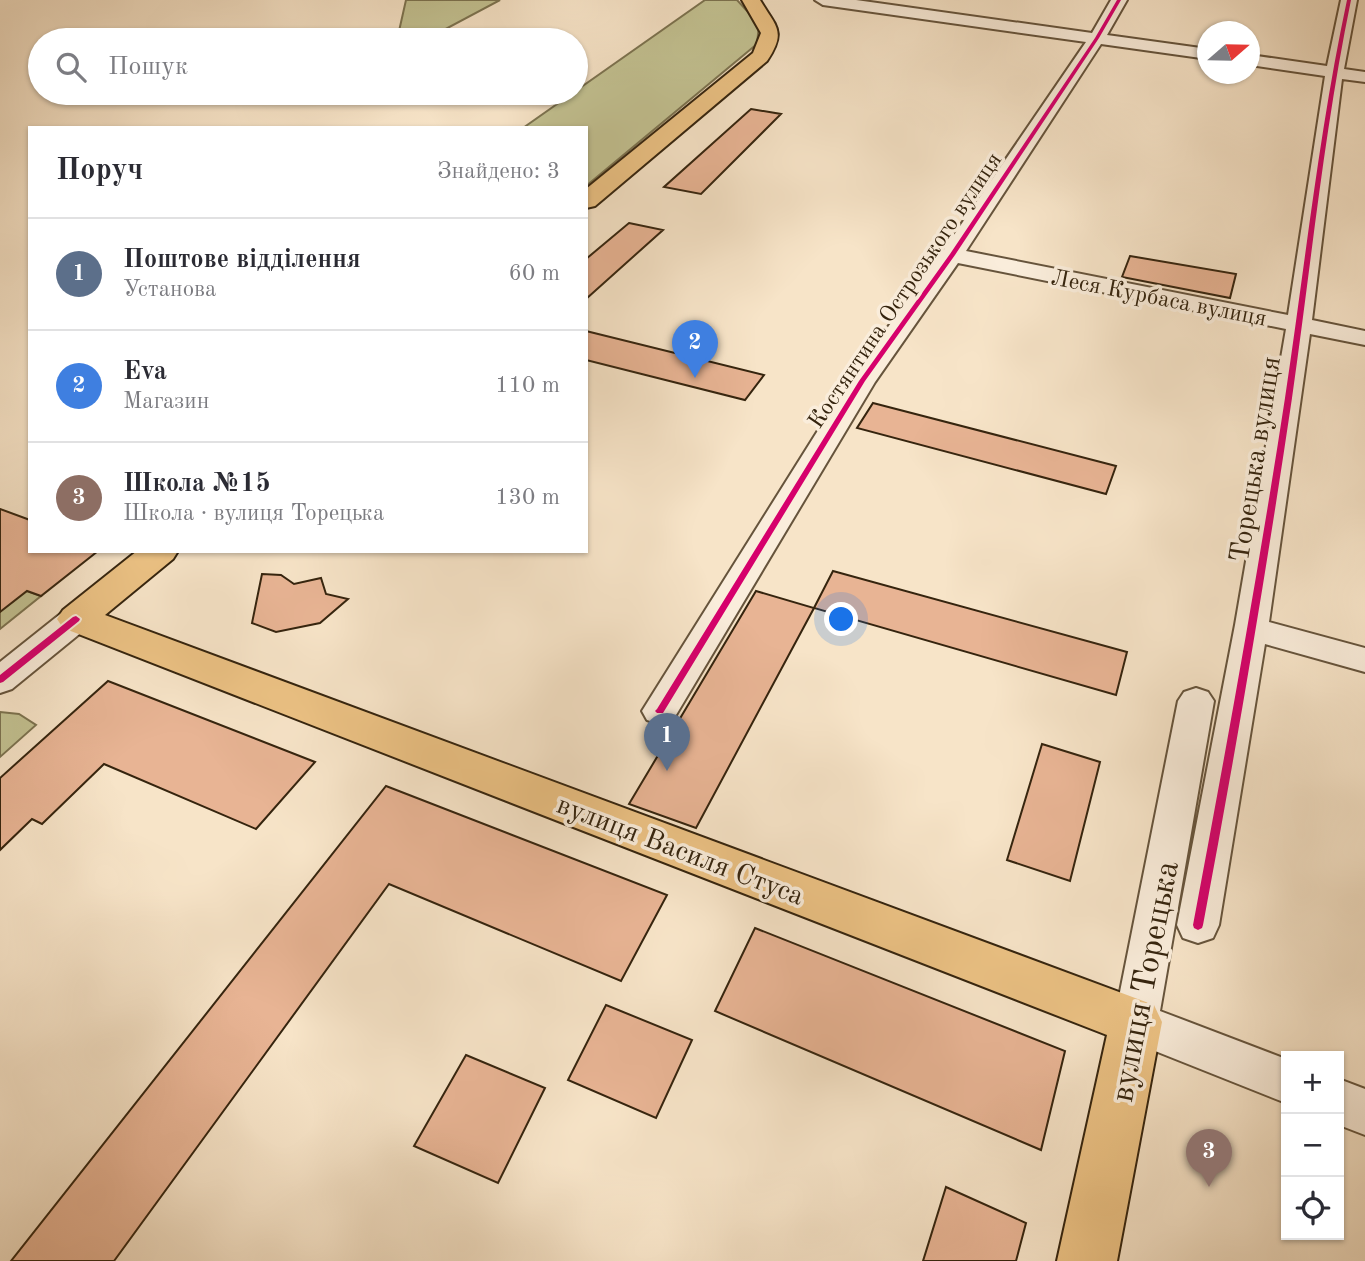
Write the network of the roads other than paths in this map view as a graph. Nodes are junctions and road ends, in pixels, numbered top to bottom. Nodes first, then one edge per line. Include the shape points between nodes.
1 (751, 0) edge
2 (823, 0) edge
3 (1119, 0) edge
4 (1349, 0) edge
5 (1097, 38) junction
6 (1197, 52) edge
7 (1260, 62) edge
8 (1333, 73) junction
9 (1365, 77) edge
10 (588, 199) edge
11 (952, 255) junction
12 (1299, 325) junction
13 (1365, 338) edge
14 (158, 553) edge
15 (76, 619) junction
16 (1250, 628) junction
17 (1365, 660) edge
18 (0, 680) edge
19 (1196, 701) dead end
20 (660, 711) dead end
21 (1198, 925) dead end
22 (1136, 1022) junction
23 (1281, 1079) edge
24 (1344, 1104) edge
25 (1365, 1112) edge
26 (1087, 1261) edge

1 - 10 main road via 769,25 769,41 760,57
2 - 5 street
3 - 5 street, Костянтина Острозького вулиця
4 - 8 street, Торецька вулиця
5 - 6 street
5 - 11 street, Костянтина Острозького вулиця
7 - 8 street
8 - 9 street
8 - 12 street, Торецька вулиця
11 - 12 street, Леся Курбаса вулиця
11 - 20 street, Костянтина Острозького вулиця via 862,381
12 - 13 street, Леся Курбаса вулиця
12 - 16 street, Торецька вулиця
14 - 15 main road
15 - 18 street
15 - 22 main road, вулиця Василя Стуса
16 - 17 street
16 - 21 street, Торецька вулиця
19 - 22 street, вулиця Торецька
22 - 23 street, вулиця Василя Стуса
22 - 26 main road, вулиця Торецька
24 - 25 street

